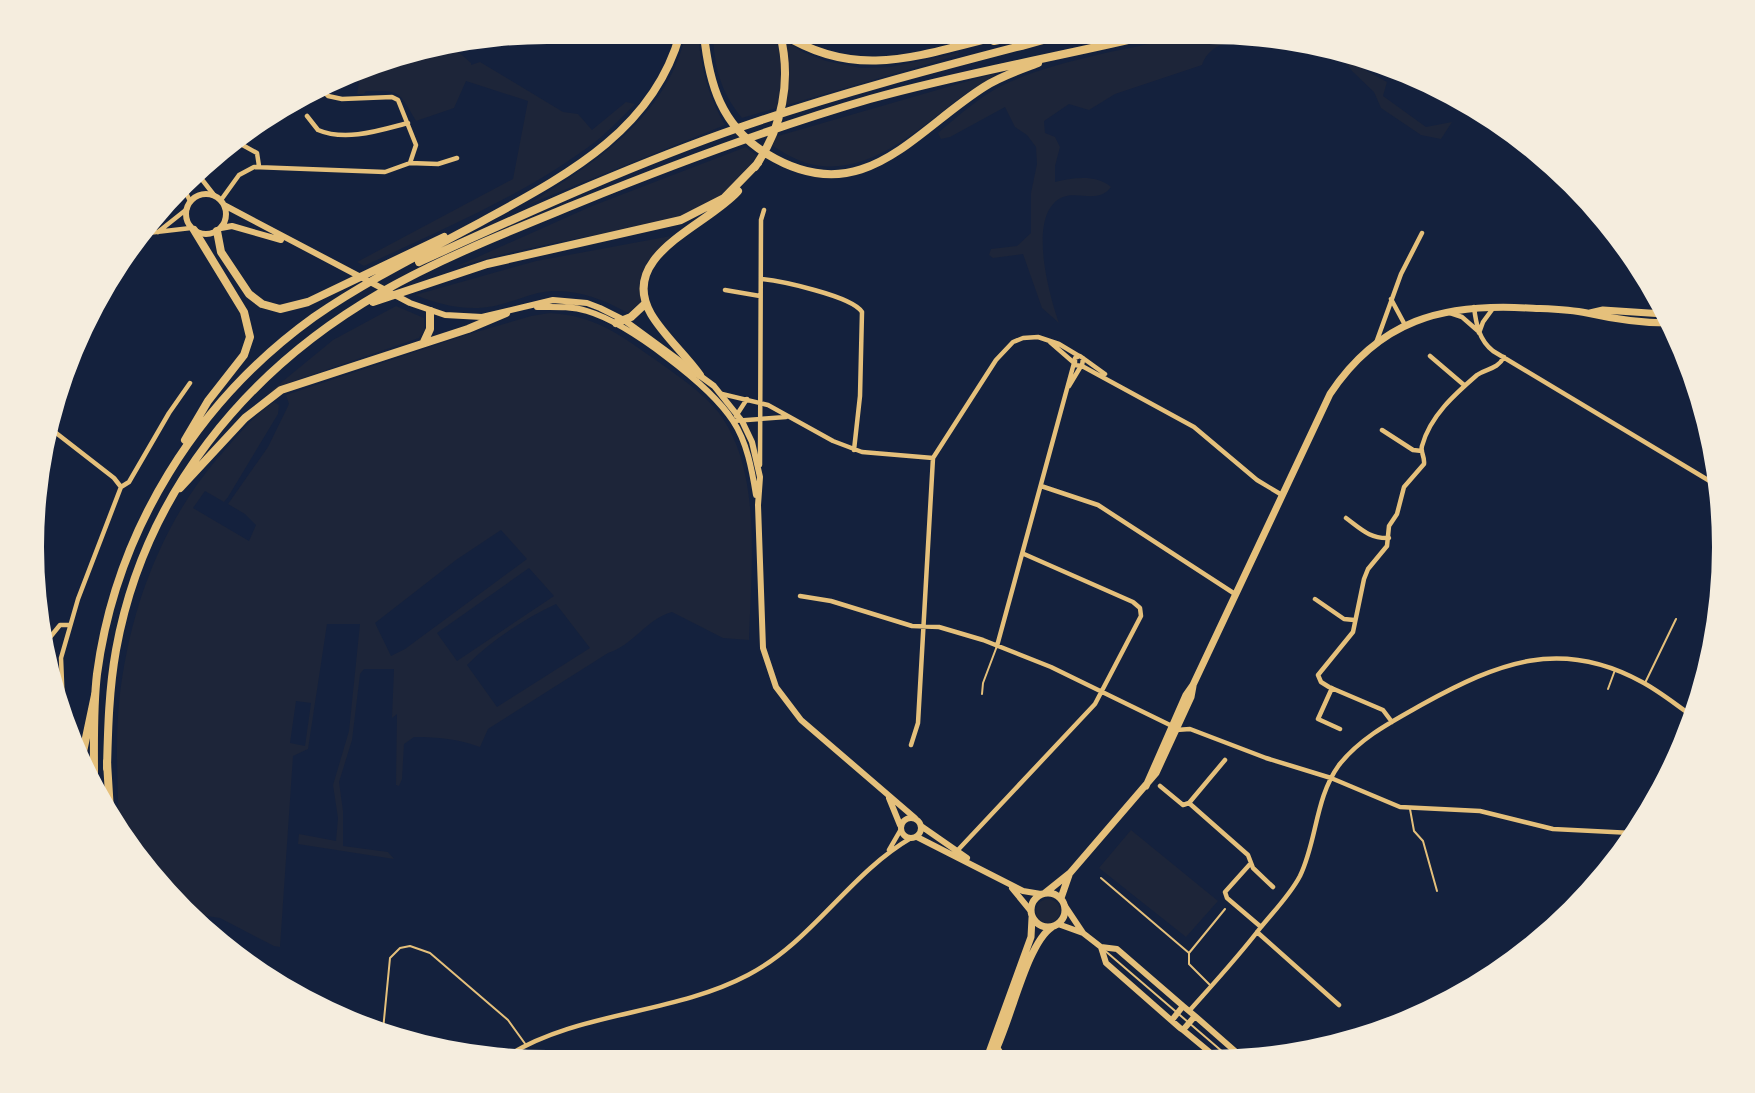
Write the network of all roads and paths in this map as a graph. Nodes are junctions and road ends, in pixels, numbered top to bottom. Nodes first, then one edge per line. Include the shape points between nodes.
1 (677, 44) edge
2 (705, 44) edge
3 (782, 44) edge
4 (800, 44) edge
5 (966, 44) edge
6 (978, 44) edge
7 (1030, 44) edge
8 (1110, 44) edge
9 (921, 55) junction
10 (1056, 56) junction
11 (327, 94) edge
12 (307, 116) dead end
13 (408, 123) junction
14 (243, 145) edge
15 (458, 158) dead end
16 (410, 163) junction
17 (758, 163) junction
18 (259, 166) junction
19 (202, 180) edge
20 (187, 195) edge
21 (214, 195) junction
22 (190, 201) junction
23 (222, 203) junction
24 (187, 209) junction
25 (764, 210) dead end
26 (479, 223) junction
27 (193, 229) junction
28 (218, 230) junction
29 (155, 233) joint
30 (1422, 233) dead end
31 (290, 242) junction
32 (760, 279) junction
33 (725, 290) dead end
34 (350, 295) junction
35 (760, 296) junction
36 (1391, 299) junction
37 (646, 303) junction
38 (1474, 306) junction
39 (1495, 306) junction
40 (358, 307) junction
41 (430, 311) junction
42 (1438, 312) junction
43 (506, 313) junction
44 (1587, 313) junction
45 (1654, 313) edge
46 (620, 321) junction
47 (1659, 322) edge
48 (1405, 325) junction
49 (1479, 333) junction
50 (1048, 340) junction
51 (424, 342) junction
52 (1376, 343) junction
53 (1430, 356) dead end
54 (1081, 357) junction
55 (1504, 357) junction
56 (1073, 363) junction
57 (1082, 366) junction
58 (700, 375) junction
59 (1109, 378) junction
60 (190, 384) dead end
61 (1464, 385) junction
62 (1068, 388) junction
63 (723, 394) junction
64 (747, 399) junction
65 (759, 401) junction
66 (737, 414) junction
67 (789, 417) junction
68 (760, 418) junction
69 (733, 421) junction
70 (742, 421) junction
71 (1382, 430) dead end
72 (57, 434) edge
73 (854, 450) junction
74 (1422, 451) junction
75 (933, 458) junction
76 (166, 476) junction
77 (760, 477) junction
78 (1707, 479) edge
79 (121, 486) junction
80 (1041, 486) junction
81 (1282, 495) junction
82 (170, 500) junction
83 (758, 505) junction
84 (1346, 518) dead end
85 (1389, 538) junction
86 (1024, 554) junction
87 (1235, 594) junction
88 (800, 596) dead end
89 (1315, 598) dead end
90 (1676, 619) dead end
91 (1354, 620) junction
92 (70, 625) junction
93 (922, 626) junction
94 (52, 636) edge
95 (997, 646) junction
96 (1616, 670) junction
97 (61, 677) edge
98 (1645, 683) junction
99 (1193, 685) junction
100 (1332, 688) junction
101 (1608, 689) dead end
102 (1101, 692) junction
103 (982, 694) dead end
104 (95, 695) junction
105 (1684, 710) edge
106 (1183, 715) junction
107 (1392, 722) junction
108 (1174, 728) junction
109 (1190, 729) junction
110 (1340, 729) dead end
111 (911, 745) dead end
112 (85, 746) edge
113 (1225, 760) dead end
114 (107, 762) junction
115 (94, 767) edge
116 (1331, 778) junction
117 (1160, 786) dead end
118 (106, 790) edge
119 (109, 794) edge
120 (889, 797) junction
121 (1189, 803) junction
122 (1410, 809) junction
123 (915, 818) junction
124 (921, 826) junction
125 (900, 828) junction
126 (1622, 833) edge
127 (914, 838) junction
128 (889, 850) junction
129 (957, 851) junction
130 (1251, 862) junction
131 (980, 868) junction
132 (1070, 873) junction
133 (1101, 878) dead end
134 (1007, 884) junction
135 (1273, 886) dead end
136 (1437, 891) dead end
137 (1043, 893) junction
138 (1060, 898) junction
139 (1065, 906) junction
140 (1225, 909) dead end
141 (1031, 914) junction
142 (1055, 926) junction
143 (1261, 927) junction
144 (1257, 932) junction
145 (1083, 933) junction
146 (1101, 947) junction
147 (1189, 953) junction
148 (1211, 986) junction
149 (1339, 1005) dead end
150 (1187, 1008) junction
151 (1176, 1012) junction
152 (1195, 1016) junction
153 (1172, 1020) junction
154 (384, 1023) edge
155 (999, 1023) junction
156 (1191, 1024) junction
157 (1183, 1030) junction
158 (526, 1045) junction
159 (520, 1048) edge
160 (998, 1048) joint
161 (1219, 1049) edge
162 (1232, 1049) edge
163 (990, 1050) edge
164 (1207, 1050) edge

1 - 26 highway via 655,90 615,137 540,190
2 - 10 highway via 707,68 720,104 734,127 764,152 789,165 822,172 880,163 921,137 985,86
3 - 17 highway via 783,104 774,134
4 - 9 highway via 818,53 857,62
5 - 9 highway
6 - 9 highway
7 - 34 highway via 841,96 697,143 542,206
8 - 10 highway
10 - 40 highway via 873,99 725,146 526,225 414,275
11 - 13 street via 334,98 392,97 402,106
12 - 13 street via 321,132 365,134
13 - 16 street via 416,145
14 - 18 street via 257,153
15 - 16 street via 438,164
16 - 18 street via 384,172
17 - 37 highway via 720,209 658,252 647,271
17 - 40 highway via 724,198 681,220 478,266
18 - 23 street via 239,175
19 - 21 street
20 - 22 street
21 - 22 street via 199,195
21 - 23 street
22 - 24 street
23 - 28 street via 225,220
23 - 31 street
24 - 27 street via 187,221
24 - 29 street
25 - 32 street
26 - 28 highway via 285,309 268,307 249,294 221,252
26 - 34 highway
27 - 28 street via 205,234
27 - 29 street
27 - 76 highway via 244,312 250,338 244,355 197,417
28 - 31 street via 232,226
30 - 36 street
31 - 41 street
32 - 35 street
32 - 73 street via 851,303 862,312
33 - 35 street
34 - 76 highway via 299,328 251,369 206,419
35 - 65 street
36 - 48 street
36 - 52 street
37 - 46 highway
37 - 58 highway
38 - 39 main road
38 - 42 main road
38 - 49 street
39 - 44 main road
39 - 49 street
40 - 82 highway via 306,342 246,395 204,446
41 - 43 street via 460,317
41 - 51 highway via 430,329
42 - 48 main road
42 - 49 street via 1462,317
43 - 46 street via 523,308 575,308
43 - 51 highway
44 - 45 main road via 1603,310
44 - 47 main road via 1602,318
46 - 58 street
46 - 69 street via 710,392
48 - 52 main road
49 - 55 street via 1484,344
50 - 54 street
50 - 56 street
50 - 75 street via 1023,338 1008,346
51 - 82 highway via 275,394 226,437
52 - 81 main road via 1343,374 1330,394
53 - 61 street
54 - 56 street
54 - 57 street
54 - 59 street
55 - 61 street via 1496,368
55 - 78 street
56 - 57 street
56 - 62 street
57 - 59 street
57 - 62 street
58 - 63 street
59 - 81 street via 1194,426 1257,480
60 - 79 street via 129,482
61 - 74 street via 1444,406
62 - 80 street
63 - 64 street
63 - 66 street
64 - 65 street
64 - 66 street
65 - 67 street
65 - 68 street
66 - 69 street
66 - 70 street
67 - 68 street
67 - 73 street
68 - 70 street
68 - 77 street
69 - 70 street
69 - 83 street via 744,445
70 - 77 street via 752,442
71 - 74 street via 1413,450
72 - 79 street
73 - 75 street
74 - 85 street via 1424,464 1404,487 1389,526
75 - 93 street
76 - 104 highway via 122,572 104,636
77 - 83 street
79 - 92 street
80 - 86 street
80 - 87 street via 1098,505
81 - 87 main road
82 - 114 highway via 142,560 121,625 111,689
83 - 120 street via 763,648 776,687 801,720
84 - 85 street via 1369,536
85 - 91 street via 1368,569
86 - 95 street
86 - 102 street via 1140,608 1138,621
87 - 99 main road
88 - 93 street
89 - 91 street via 1344,619
90 - 98 lane
91 - 100 street via 1353,632 1318,675 1321,682
92 - 94 street via 60,626
92 - 97 street via 60,662
93 - 95 street via 939,627
93 - 111 street via 918,723
95 - 102 street
95 - 103 lane
96 - 98 street
96 - 101 lane
96 - 107 street via 1567,659 1514,662 1473,677
98 - 105 street
99 - 106 main road
99 - 108 main road
100 - 107 street via 1383,711
100 - 110 street via 1318,719
102 - 108 street
102 - 129 street via 1085,716
104 - 112 highway
104 - 115 highway
106 - 108 main road
106 - 109 street
107 - 116 street via 1361,742
108 - 109 street
108 - 132 main road via 1146,786
109 - 116 street
113 - 121 street
114 - 118 highway
114 - 119 highway
116 - 122 street
116 - 143 street via 1300,876
117 - 121 street via 1183,805
120 - 123 street
120 - 125 street
121 - 130 street via 1248,855
122 - 126 street via 1480,812 1553,829
122 - 136 lane via 1414,831 1423,841
123 - 124 street
123 - 125 street via 906,818
124 - 127 street
124 - 129 street
125 - 127 street via 904,837
125 - 128 street
127 - 128 street
127 - 131 street
128 - 158 street via 803,935 747,976 690,999 561,1032
129 - 131 street
130 - 135 street
130 - 143 street via 1225,892
131 - 134 street
132 - 137 main road
132 - 138 main road
133 - 147 lane
134 - 137 street
134 - 141 street
137 - 138 main road
137 - 141 main road via 1032,902
138 - 139 main road
139 - 142 main road via 1064,916
139 - 145 street
140 - 147 lane
141 - 142 main road via 1041,926
141 - 155 main road via 1031,937
142 - 145 street
142 - 160 main road via 1035,946
143 - 144 street
144 - 148 street
144 - 149 street
145 - 146 street
146 - 150 street via 1117,949
146 - 151 lane
146 - 153 street via 1106,963
147 - 148 lane via 1189,964
148 - 150 street
150 - 151 street
150 - 152 street
151 - 153 street
151 - 156 lane
152 - 156 street
152 - 162 street
153 - 157 street
154 - 158 lane via 390,958 400,948 410,946 429,953 508,1020
155 - 160 street via 995,1040
155 - 163 main road
156 - 157 street
156 - 161 lane
157 - 164 street
158 - 159 street

